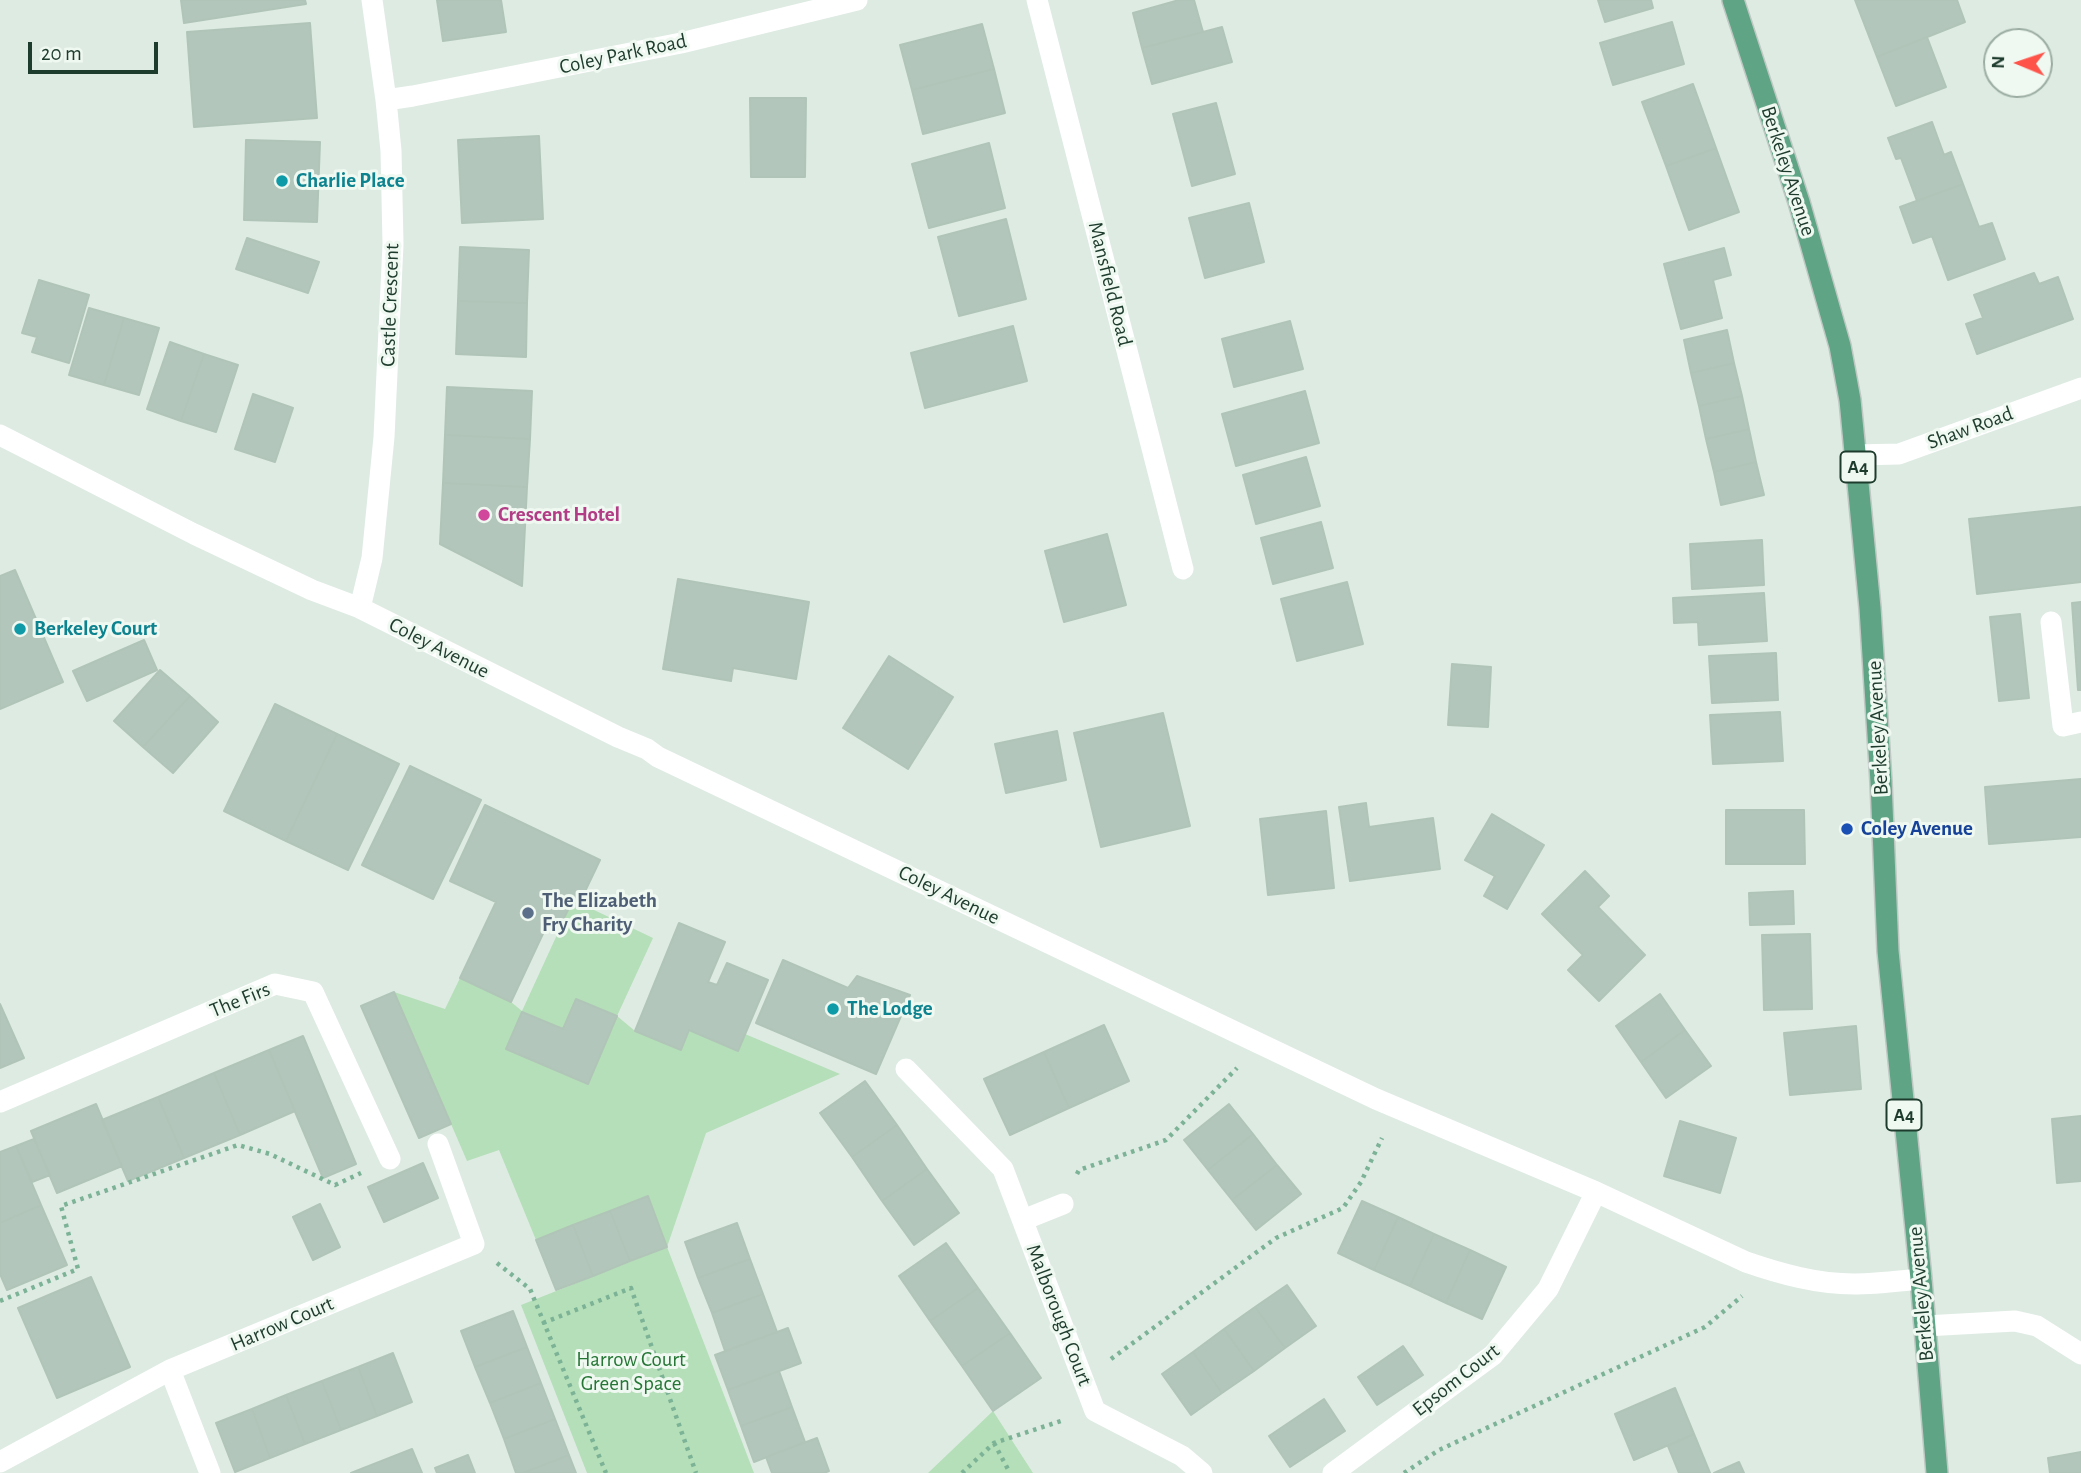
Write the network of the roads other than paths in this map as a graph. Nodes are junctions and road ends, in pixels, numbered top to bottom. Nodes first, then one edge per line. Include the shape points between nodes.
1 (372, 0) edge
2 (857, 0) edge
3 (1037, 0) edge
4 (1732, 0) edge
5 (386, 100) junction
6 (2081, 388) edge
7 (0, 435) edge
8 (1856, 456) junction
9 (1183, 569) dead end
10 (360, 608) junction
11 (2050, 622) dead end
12 (2081, 722) edge
13 (906, 1069) dead end
14 (0, 1102) edge
15 (438, 1144) dead end
16 (390, 1159) road end
17 (1596, 1192) junction
18 (1063, 1204) road end
19 (1023, 1220) junction
20 (1921, 1279) junction
21 (1925, 1326) junction
22 (2081, 1354) edge
23 (170, 1370) junction
24 (0, 1462) edge
25 (210, 1473) edge
26 (1202, 1473) edge
27 (1333, 1473) edge
28 (1937, 1473) edge

1 - 5 street, Castle Crescent
2 - 5 street, Coley Park Road via 681,43
3 - 9 street, Mansfield Road
4 - 8 main road, Berkeley Avenue / A4 via 1799,202 1840,346
5 - 10 street, Castle Crescent via 393,244 384,437 372,558
6 - 8 street, Shaw Road via 1899,454
7 - 10 street, Coley Avenue via 227,550
8 - 20 main road, Berkeley Avenue / A4 via 1870,608 1888,951
10 - 17 street, Coley Avenue via 670,763 1396,1109
11 - 12 street via 2063,726
13 - 19 street, Malborough Court via 1003,1169
14 - 16 street, The Firs via 275,984 313,992
15 - 23 street, Harrow Court via 474,1244
17 - 20 street, Coley Avenue via 1772,1271 1855,1284
17 - 27 street, Epsom Court via 1548,1289 1493,1355
18 - 19 street, Malborough Court
19 - 26 street, Malborough Court via 1095,1411 1182,1455
20 - 21 main road, Berkeley Avenue / A4
21 - 22 street via 2015,1321 2037,1326
21 - 28 main road, Berkeley Avenue / A4
23 - 24 street, Harrow Court
23 - 25 street

